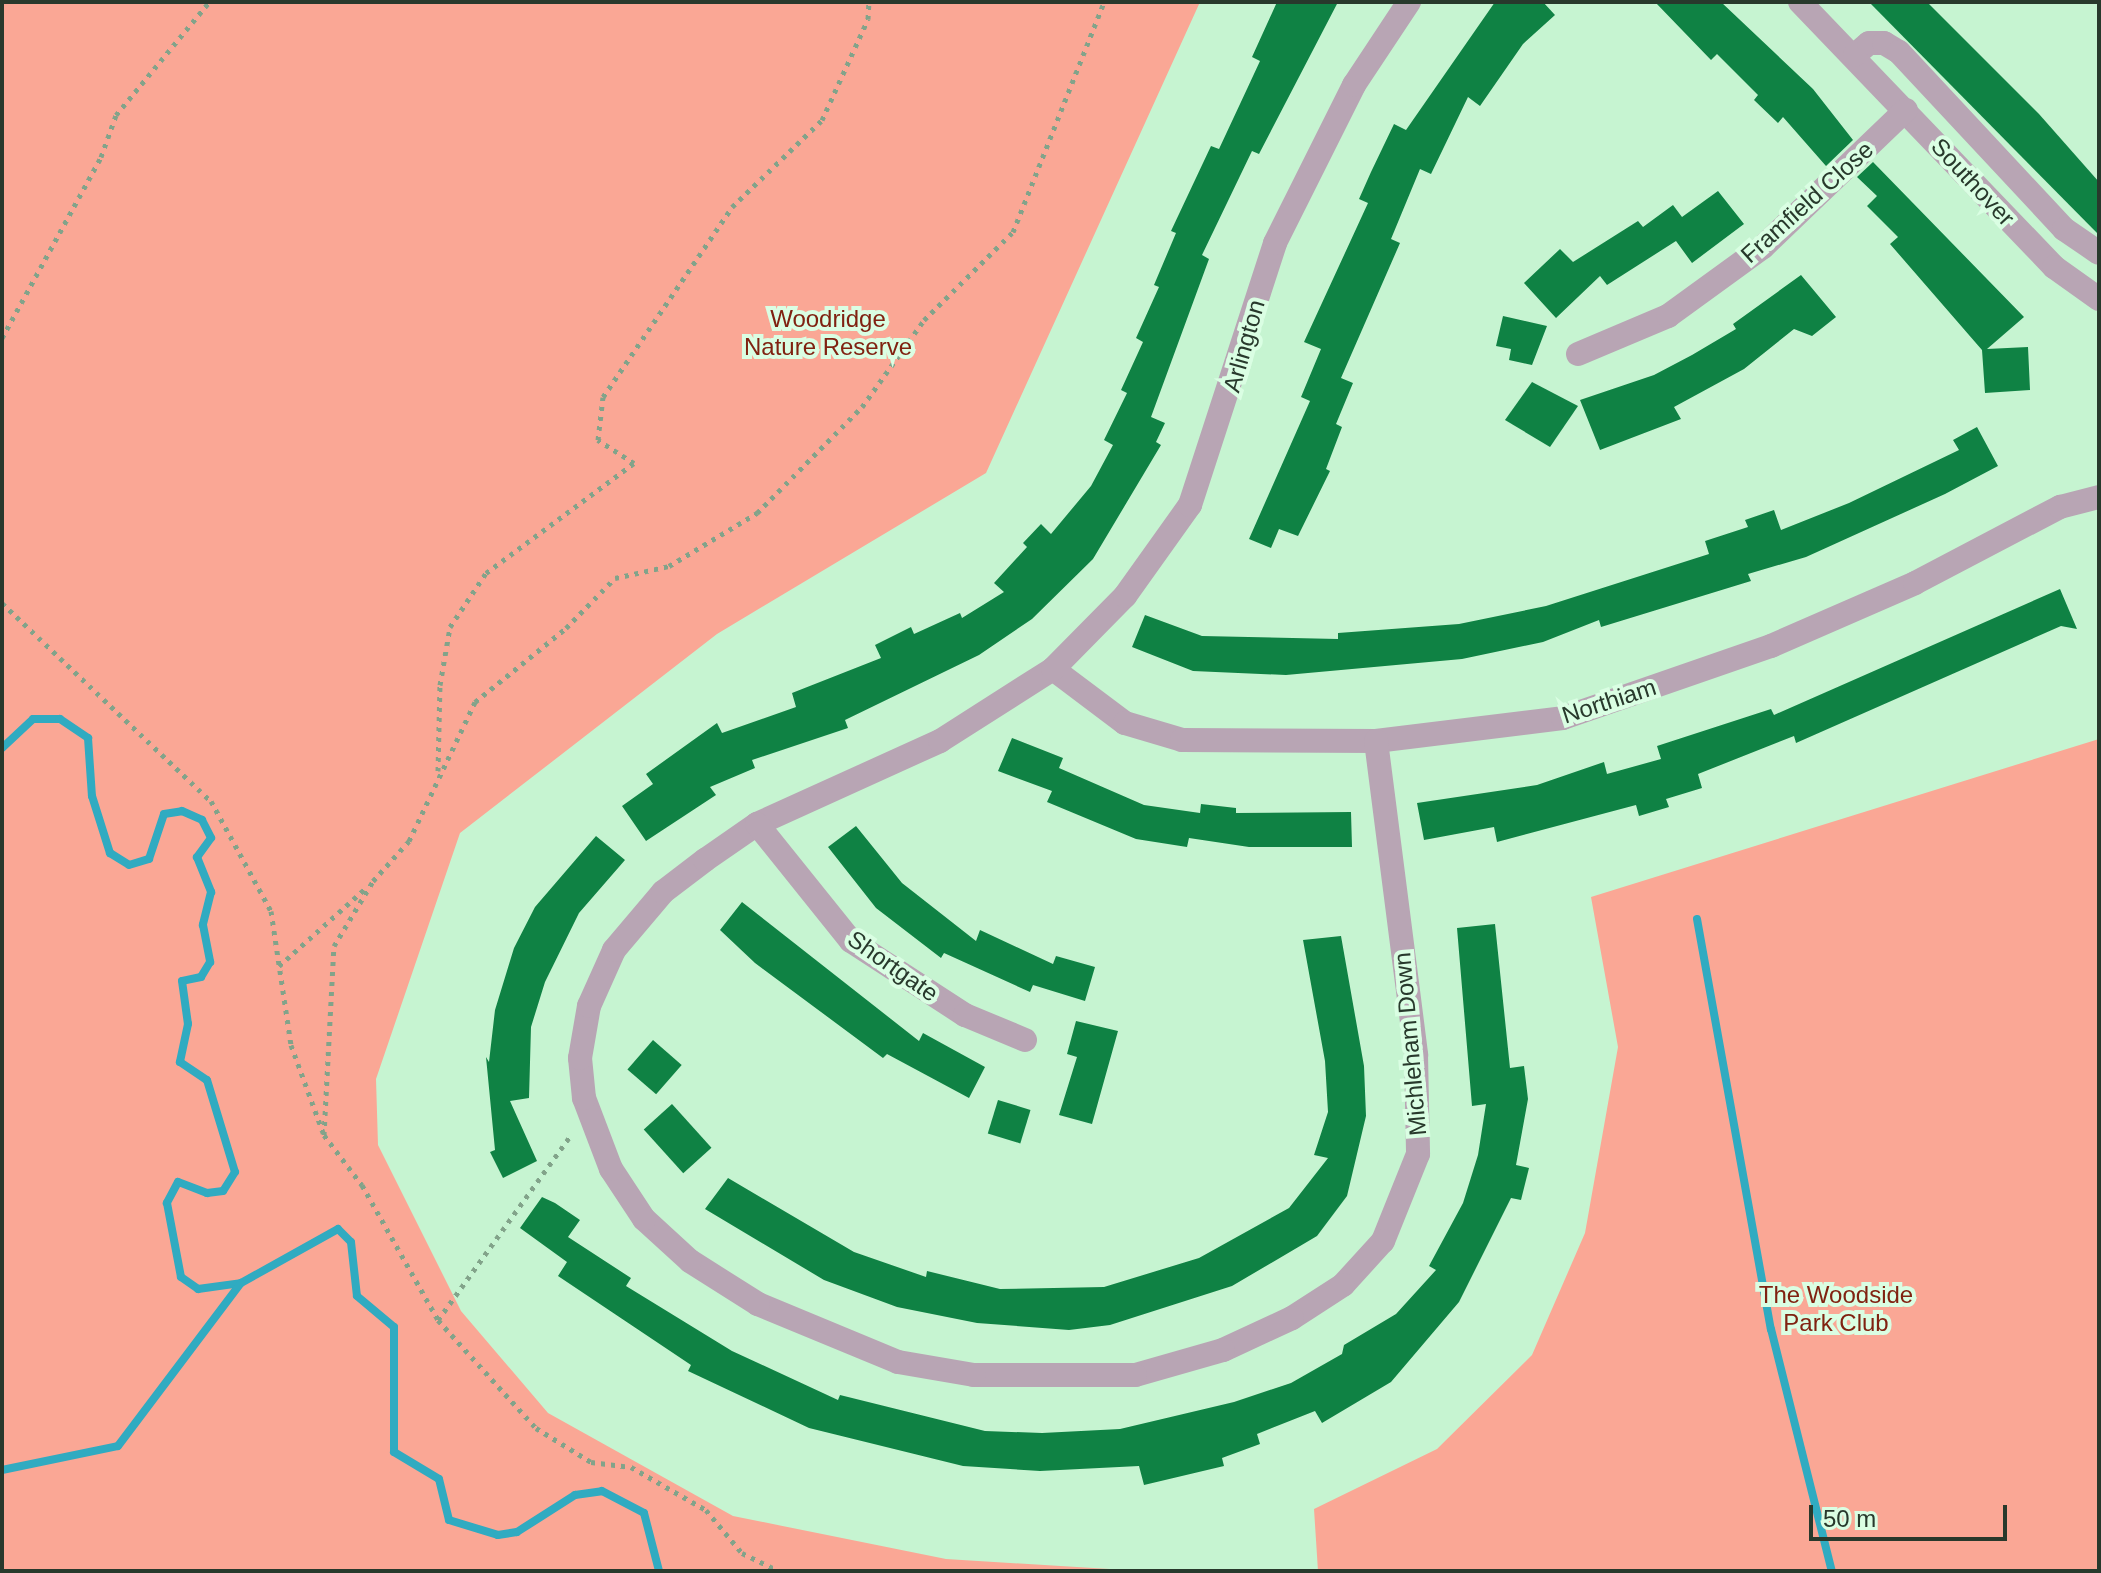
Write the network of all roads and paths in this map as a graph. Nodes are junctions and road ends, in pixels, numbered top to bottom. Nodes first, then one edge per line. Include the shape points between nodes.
1 (209, 2) edge
2 (869, 2) edge
3 (1104, 2) edge
4 (1409, 2) edge
5 (1800, 2) edge
6 (1855, 55) junction
7 (1906, 110) junction
8 (2028, 190) junction
9 (2003, 214) junction
10 (2099, 253) edge
11 (2099, 299) edge
12 (2, 338) edge
13 (1578, 354) dead end
14 (2099, 497) edge
15 (2, 603) edge
16 (1053, 669) junction
17 (1376, 741) junction
18 (438, 776) junction
19 (757, 824) junction
20 (373, 881) junction
21 (278, 966) junction
22 (1025, 1040) dead end
23 (591, 1119) junction
24 (324, 1135) junction
25 (438, 1320) junction
26 (779, 1571) edge

1 - 12 path via 116,115 101,157
2 - 18 path via 868,19 822,120 732,207 603,397 598,440 634,463 486,573 450,627 440,685
3 - 18 path via 1013,232 924,320 862,407 757,513 669,566 615,578 566,628 475,702
4 - 16 street, Arlington via 1354,85 1275,243 1190,505 1125,596
5 - 6 street, Southover
6 - 7 street, Southover
6 - 8 street, Southover via 1869,43 1884,43 1899,52
7 - 9 street, Southover
7 - 13 street, Framfield Close via 1763,247 1668,316
8 - 9 street
8 - 10 street, Southover via 2064,229
9 - 11 street, Southover via 2054,267
14 - 17 street, Northiam via 2060,507 1915,583 1771,646 1563,718
15 - 21 path via 211,801 271,911
16 - 17 street, Northiam via 1125,723 1182,740
16 - 19 street, Michleham Down via 940,741
17 - 23 street, Michleham Down via 1416,1055 1418,1154 1383,1241 1343,1285 1292,1318 1223,1350 1135,1375 974,1375 898,1362 758,1304 690,1261 644,1219 611,1169
18 - 20 path via 409,841
19 - 22 street, Shortgate via 851,941 965,1015
19 - 23 street, Michleham Down via 663,892 614,950 589,1006 580,1058
20 - 21 path
20 - 24 path via 334,946
21 - 24 path via 291,1045
23 - 25 path via 570,1136
24 - 25 path via 362,1185
25 - 26 path via 536,1428 591,1462 631,1467 706,1510 742,1553

